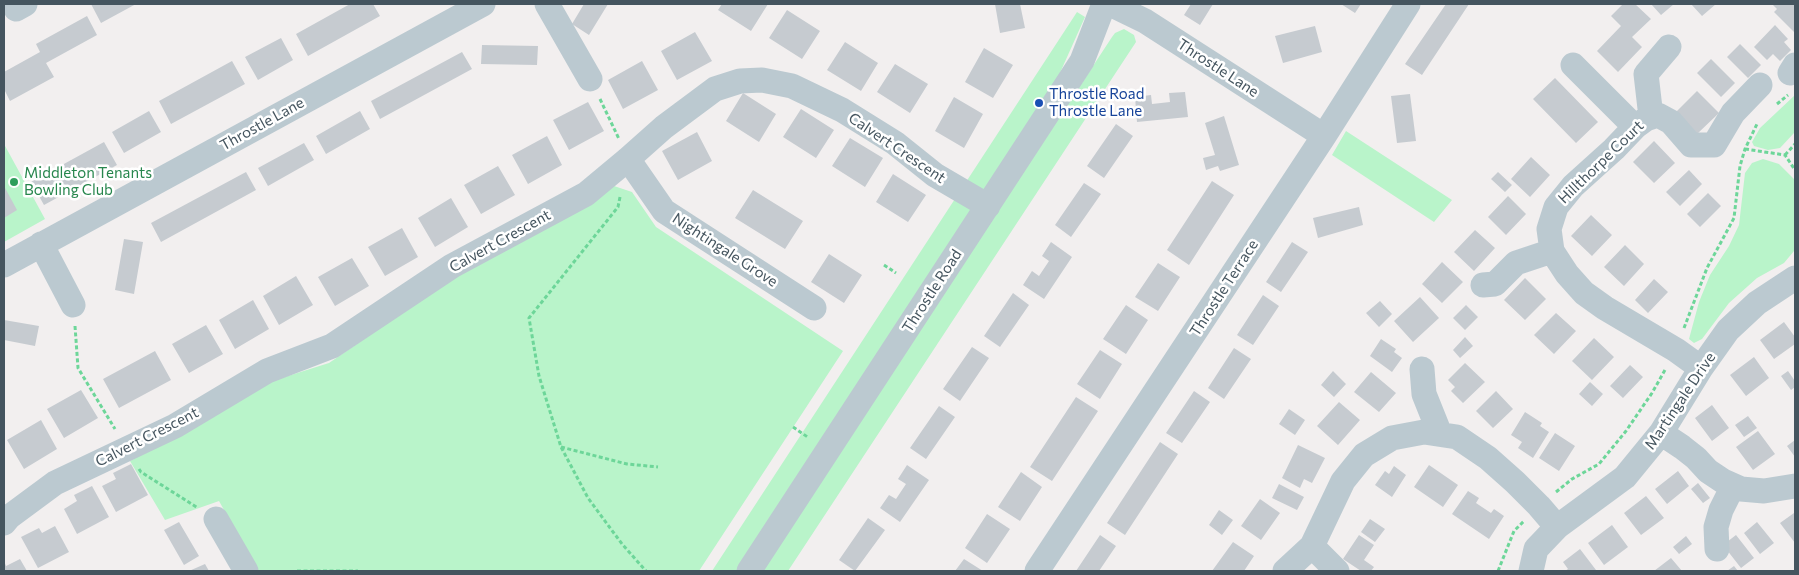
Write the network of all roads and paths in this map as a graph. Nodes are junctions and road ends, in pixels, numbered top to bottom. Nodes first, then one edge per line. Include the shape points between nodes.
1 (483, 4) edge
2 (548, 4) edge
3 (1104, 4) edge
4 (1110, 4) edge
5 (1408, 4) edge
6 (1150, 12) edge
7 (1669, 47) dead end
8 (1573, 65) dead end
9 (590, 79) joint
10 (1760, 85) dead end
11 (1643, 122) junction
12 (1324, 136) junction
13 (1795, 144) edge
14 (1745, 148) dead end
15 (1785, 155) junction
16 (628, 159) junction
17 (1795, 170) edge
18 (988, 206) junction
19 (41, 244) junction
20 (1552, 251) junction
21 (4, 265) edge
22 (884, 265) dead end
23 (896, 273) dead end
24 (1795, 278) edge
25 (1484, 285) dead end
26 (73, 305) dead end
27 (814, 308) dead end
28 (1700, 368) junction
29 (1422, 369) dead end
30 (1661, 433) junction
31 (1440, 434) junction
32 (560, 446) junction
33 (658, 467) dead end
34 (1733, 486) junction
35 (1795, 486) edge
36 (216, 518) dead end
37 (4, 523) edge
38 (1557, 527) junction
39 (1312, 546) junction
40 (1717, 549) dead end
41 (246, 571) edge
42 (297, 571) edge
43 (358, 571) edge
44 (646, 571) edge
45 (749, 571) edge
46 (1037, 571) edge
47 (1285, 571) edge
48 (1337, 571) edge
49 (1532, 571) edge

1 - 19 street, Throstle Lane
2 - 9 street
3 - 18 street, Throstle Road via 1082,60
4 - 6 street, Throstle Lane
5 - 12 street, Throstle Terrace
6 - 12 street, Throstle Lane
7 - 11 street via 1646,74
8 - 11 street
9 - 16 path
10 - 11 street, Hillthorpe Court via 1732,113 1714,145 1692,145 1671,122 1658,115
11 - 20 street, Hillthorpe Court via 1572,186 1556,207 1549,229
12 - 46 street, Throstle Terrace
13 - 15 path
14 - 15 path
15 - 17 path
16 - 18 street, Calvert Crescent via 714,89 740,81 762,80 792,86 842,110 895,143 935,175
16 - 27 street, Nightingale Grove via 664,211
16 - 32 path via 618,207 529,318 539,376
16 - 37 street, Calvert Crescent via 586,194 452,266 332,346 267,371 175,426 55,483
18 - 45 street, Throstle Road
19 - 21 street, Throstle Lane
19 - 26 street
20 - 25 street via 1516,263 1495,284
20 - 28 street, Hillthorpe Court via 1584,293
22 - 23 path
24 - 28 street, Martingale Drive via 1756,303 1728,330
28 - 30 street, Martingale Drive
29 - 31 street via 1424,394
30 - 34 street via 1696,458 1708,471
30 - 38 street, Martingale Drive via 1625,477
31 - 38 street via 1457,437 1488,458
31 - 39 street via 1424,432 1392,438 1364,455 1343,481
32 - 33 path via 627,464
32 - 44 path via 588,498
34 - 35 street via 1764,492
34 - 40 street via 1716,527
36 - 41 street
38 - 49 street, Martingale Drive via 1536,549
39 - 47 street
39 - 48 street
42 - 43 path

